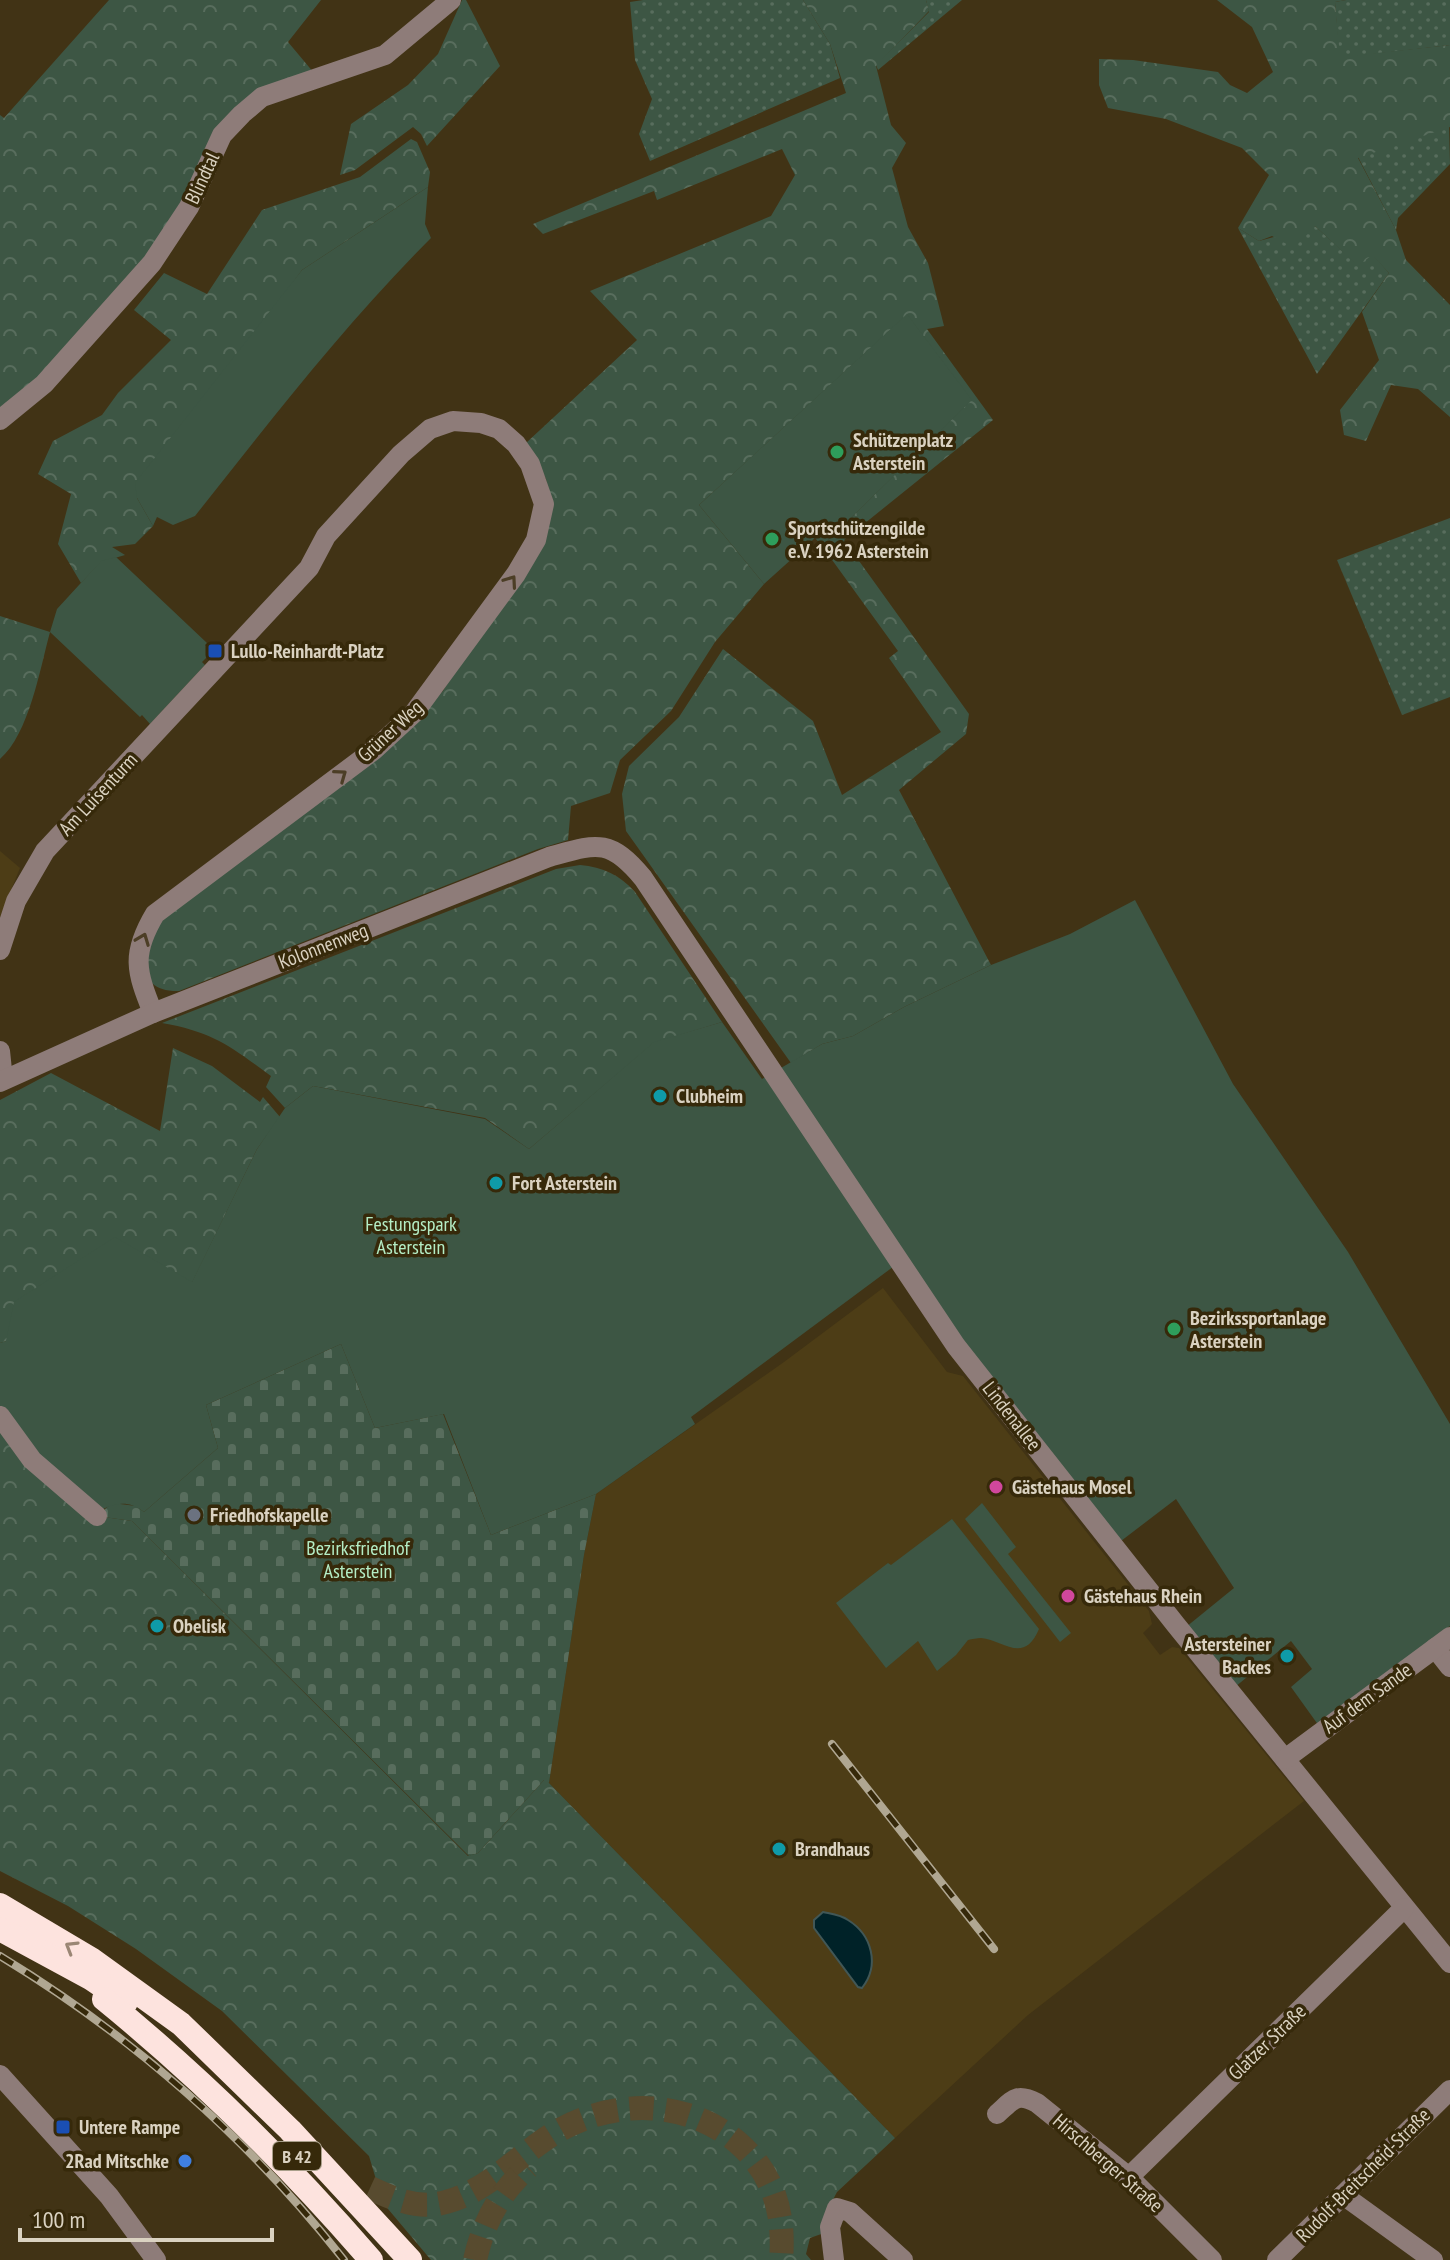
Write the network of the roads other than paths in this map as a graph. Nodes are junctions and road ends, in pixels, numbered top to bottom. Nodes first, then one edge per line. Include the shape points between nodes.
1 (451, 0) edge
2 (0, 420) edge
3 (226, 657) joint
4 (643, 878) joint
5 (0, 950) edge
6 (153, 1013) junction
7 (0, 1051) edge
8 (2, 1081) edge
9 (0, 1416) edge
10 (97, 1516) dead end
11 (1442, 1642) edge
12 (1450, 1667) edge
13 (1285, 1759) junction
14 (0, 1905) edge
15 (1404, 1908) junction
16 (0, 1929) edge
17 (56, 1959) junction
18 (1450, 1963) edge
19 (0, 2075) edge
20 (1450, 2090) edge
21 (997, 2114) dead end
22 (290, 2130) junction
23 (1129, 2177) junction
24 (370, 2188) tunnel mouth
25 (1343, 2195) junction
26 (156, 2260) edge
27 (371, 2260) edge
28 (391, 2260) edge
29 (410, 2260) edge
30 (834, 2260) edge
31 (903, 2260) edge
32 (1212, 2260) edge
33 (1277, 2260) edge
34 (1433, 2260) edge

1 - 2 street, Blindtal via 385,55 262,97 242,114 222,135 189,207 152,263 44,384
3 - 5 street, Am Luisenturm via 45,851 16,901
6 -> 3 street, Grüner Weg via 137,961 155,914 396,732 438,684 536,540 544,504 530,464 499,429 464,421 430,429 326,536 309,568
4 - 6 street, Kolonnenweg via 626,857 607,848 574,850
4 - 13 street, Lindenallee via 956,1346
6 - 8 street, Kolonnenweg
7 - 8 street
9 - 10 street via 32,1460
11 - 12 street
11 - 13 street, Auf dem Sande
13 - 15 street, Lindenallee
22 -> 14 highway, B 42 via 163,2010
15 - 18 street, Lindenallee
15 - 23 street, Glatzer Straße
16 - 17 highway, B 42
17 - 27 highway via 229,2109
17 - 28 highway, B 42 via 125,2001 197,2058 296,2155
19 - 26 street via 109,2196
20 - 25 street, Rudolf-Breitscheid-Straße
21 - 23 street, Hirschberger Straße via 1015,2098 1036,2102
22 - 24 highway
22 - 29 highway, B 42
23 - 32 street, Hirschberger Straße
25 - 33 street, Rudolf-Breitscheid-Straße
25 - 34 street
30 - 31 street via 831,2220 842,2208

